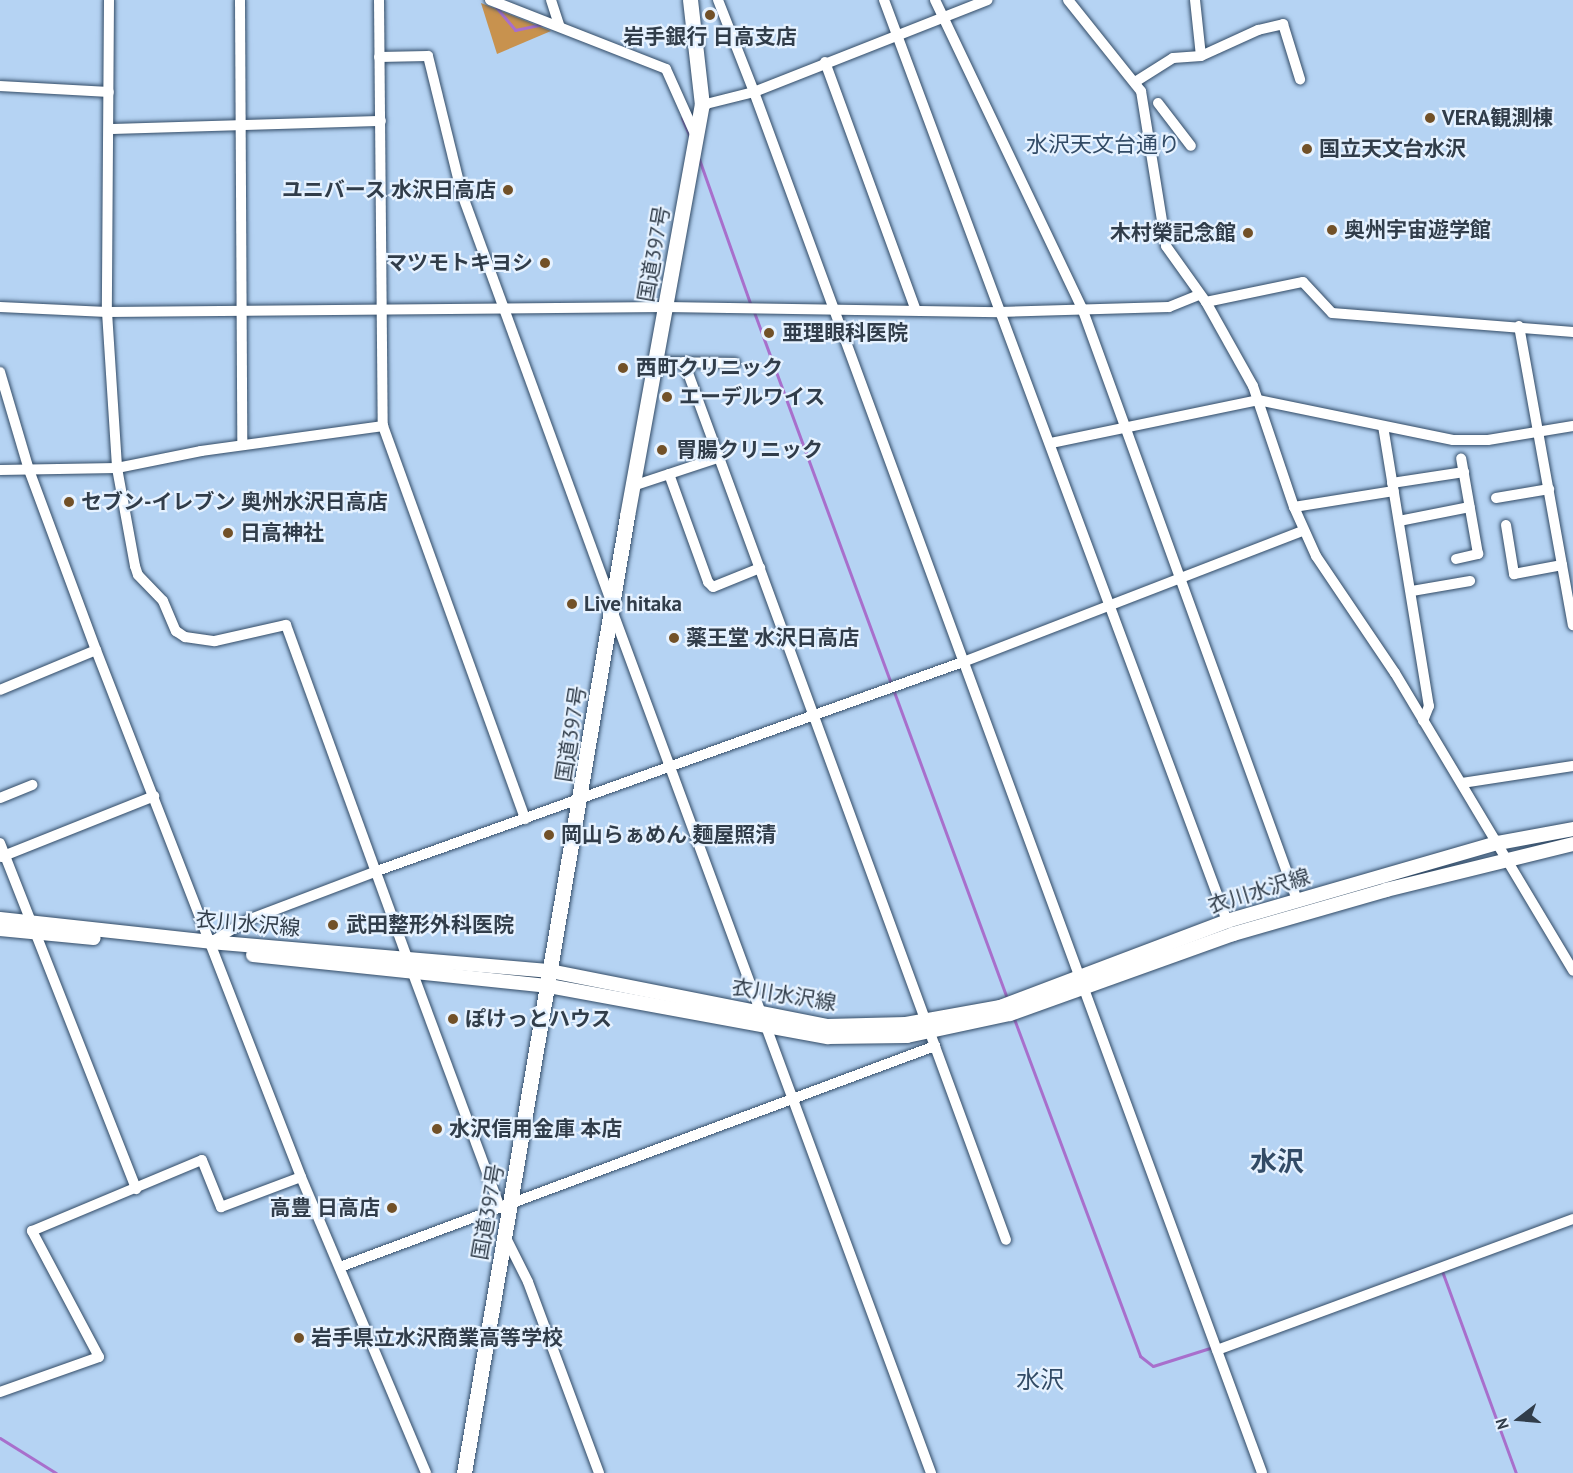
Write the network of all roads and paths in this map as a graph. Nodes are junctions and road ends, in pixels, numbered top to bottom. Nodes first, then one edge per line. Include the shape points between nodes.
1 (109, 0) edge
2 (240, 0) edge
3 (379, 0) edge
4 (490, 0) edge
5 (551, 0) edge
6 (690, 0) edge
7 (718, 0) edge
8 (885, 0) edge
9 (935, 0) edge
10 (988, 0) edge
11 (1068, 0) edge
12 (1196, 0) edge
13 (942, 17) junction
14 (560, 27) junction
15 (896, 34) junction
16 (1201, 56) junction
17 (379, 57) junction
18 (825, 62) junction
19 (1300, 79) dead end
20 (1135, 82) junction
21 (0, 86) edge
22 (109, 92) junction
23 (754, 92) junction
24 (1158, 103) dead end
25 (702, 105) junction
26 (381, 121) junction
27 (240, 128) junction
28 (109, 129) junction
29 (696, 136) junction
30 (1191, 146) dead end
31 (1202, 298) junction
32 (0, 307) edge
33 (665, 307) junction
34 (381, 308) junction
35 (501, 308) junction
36 (1082, 308) junction
37 (242, 309) junction
38 (832, 309) junction
39 (916, 310) junction
40 (107, 312) junction
41 (1000, 312) junction
42 (1519, 326) junction
43 (1573, 332) edge
44 (657, 362) junction
45 (684, 362) junction
46 (735, 363) dead end
47 (0, 372) edge
48 (1258, 400) junction
49 (383, 426) junction
50 (1383, 426) junction
51 (1573, 426) edge
52 (1123, 427) junction
53 (1539, 432) junction
54 (1051, 443) junction
55 (242, 445) junction
56 (720, 457) junction
57 (1461, 458) dead end
58 (117, 468) junction
59 (0, 470) edge
60 (29, 470) junction
61 (1464, 472) junction
62 (669, 474) junction
63 (633, 486) junction
64 (1393, 487) junction
65 (1549, 489) junction
66 (1496, 498) dead end
67 (1294, 507) junction
68 (1470, 507) junction
69 (1399, 522) junction
70 (1506, 525) dead end
71 (1303, 531) junction
72 (1456, 559) dead end
73 (1562, 565) junction
74 (760, 568) junction
75 (1180, 576) junction
76 (1470, 581) dead end
77 (1412, 591) junction
78 (1108, 604) junction
79 (612, 608) junction
80 (1573, 625) edge
81 (96, 650) junction
82 (963, 662) junction
83 (0, 690) edge
84 (812, 716) junction
85 (1423, 721) junction
86 (667, 765) junction
87 (1573, 766) edge
88 (1462, 783) junction
89 (33, 785) dead end
90 (154, 796) junction
91 (582, 797) junction
92 (0, 798) edge
93 (525, 819) junction
94 (1573, 829) edge
95 (0, 843) edge
96 (1498, 843) junction
97 (1573, 844) edge
98 (3, 857) edge
99 (1507, 857) junction
100 (377, 871) junction
101 (1297, 900) junction
102 (0, 919) edge
103 (1227, 921) junction
104 (34, 927) junction
105 (0, 929) edge
106 (213, 947) junction
107 (410, 965) junction
108 (1573, 972) edge
109 (549, 979) junction
110 (1081, 982) junction
111 (766, 1021) junction
112 (927, 1026) junction
113 (935, 1046) junction
114 (792, 1100) junction
115 (301, 1177) junction
116 (136, 1189) junction
117 (506, 1205) junction
118 (1573, 1220) edge
119 (505, 1236) junction
120 (1006, 1240) dead end
121 (340, 1267) junction
122 (1217, 1350) junction
123 (0, 1392) edge
124 (426, 1473) edge
125 (464, 1473) edge
126 (599, 1473) edge
127 (931, 1473) edge
128 (1262, 1473) edge

1 - 22 street
2 - 27 street
3 - 17 street
4 - 14 street
5 - 14 street
6 - 25 highway, 国道397号
7 - 23 street
8 - 15 street
9 - 13 street
10 - 13 street
11 - 20 street
12 - 16 street
13 - 15 street
13 - 36 street
14 - 29 street via 666,69
15 - 18 street
15 - 41 street
16 - 19 street via 1258,30 1283,24
16 - 20 street via 1173,58
17 - 26 street
17 - 35 street via 428,56 462,194
18 - 23 street
18 - 39 street
20 - 31 street via 1147,111 1166,246
21 - 22 street
22 - 28 street
23 - 25 street
23 - 38 street
24 - 30 street
25 - 29 highway, 国道397号
26 - 27 street
26 - 34 street
27 - 28 street
27 - 37 street
28 - 40 street
29 - 33 highway, 国道397号
31 - 36 street via 1169,307
31 - 42 street via 1303,282 1332,313
31 - 48 street
32 - 40 street
33 - 35 street
33 - 38 street
33 - 44 highway, 国道397号
34 - 35 street
34 - 37 street
34 - 49 street
35 - 79 street
36 - 41 street
36 - 52 street
37 - 40 street
37 - 55 street
38 - 39 street
38 - 82 street
39 - 41 street
40 - 58 street
41 - 54 street
42 - 43 street
42 - 53 street
44 - 45 street
44 - 63 highway, 国道397号
45 - 46 street
45 - 56 street
47 - 60 street
48 - 50 street
48 - 52 street
48 - 67 street
49 - 55 street
49 - 93 street
50 - 53 street via 1461,440
50 - 64 street
51 - 53 street
52 - 54 street
52 - 75 street
53 - 65 street
54 - 78 street
55 - 58 street
56 - 62 street
56 - 74 street
57 - 61 street
58 - 60 street
58 - 100 street via 138,575 163,601 176,631 197,640 215,641 286,625
59 - 60 street
60 - 81 street
61 - 64 street
61 - 68 street
62 - 63 street
62 - 74 street via 708,582 713,587
63 - 79 highway, 国道397号
64 - 67 street
64 - 69 street
65 - 66 street
65 - 73 street
67 - 71 street
68 - 69 street
68 - 72 street via 1478,554
69 - 77 street
70 - 73 street via 1514,574
71 - 75 street
71 - 85 street
73 - 80 street
74 - 84 street
75 - 78 street
75 - 101 street
76 - 77 street
77 - 85 street via 1429,706
78 - 82 street
78 - 103 street
79 - 86 street
79 - 91 highway, 国道397号
81 - 83 street
81 - 90 street
82 - 84 street
82 - 110 street
84 - 86 street
84 - 112 street
85 - 88 street
86 - 91 street
86 - 111 street
87 - 88 street
88 - 96 street
89 - 92 street
90 - 98 street
90 - 106 street
91 - 93 street
91 - 109 highway, 国道397号
93 - 100 street
94 - 96 main road, 衣川水沢線
95 - 98 street
96 - 99 street
96 - 101 main road, 衣川水沢線
97 - 99 main road, 衣川水沢線
98 - 104 street
99 - 108 street
99 - 110 main road, 衣川水沢線 via 1233,934
100 - 106 street via 248,920
100 - 107 street
101 - 103 main road, 衣川水沢線
102 - 104 main road, 衣川水沢線
103 - 110 main road, 衣川水沢線
104 - 105 main road, 衣川水沢線
104 - 106 main road, 衣川水沢線
104 - 116 street
106 - 107 main road, 衣川水沢線
106 - 115 street
107 - 109 main road, 衣川水沢線
107 - 117 street
109 - 111 main road, 衣川水沢線
109 - 117 highway, 国道397号
110 - 112 main road, 衣川水沢線 via 1010,1014
110 - 122 street
111 - 112 main road, 衣川水沢線 via 828,1037 907,1036
111 - 114 street
112 - 113 street
113 - 114 street
113 - 120 street
114 - 117 street
114 - 127 street
115 - 116 street via 221,1207 202,1160
115 - 121 street
116 - 123 street via 32,1231 99,1357
117 - 119 highway, 国道397号
117 - 121 street
118 - 122 street
119 - 125 highway, 国道397号
119 - 126 street via 528,1282
121 - 124 street
122 - 128 street

